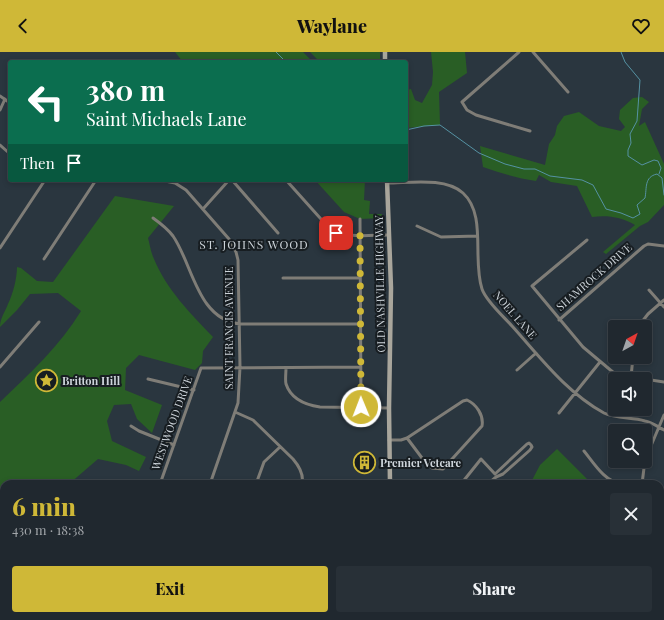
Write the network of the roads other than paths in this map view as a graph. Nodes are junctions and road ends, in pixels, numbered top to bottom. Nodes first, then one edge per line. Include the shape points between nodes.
1 (519, 52) edge
2 (533, 52) edge
3 (568, 92) dead end
4 (0, 96) edge
5 (5, 99) junction
6 (8, 101) edge
7 (0, 110) edge
8 (530, 131) dead end
9 (0, 145) edge
10 (8, 152) edge
11 (44, 182) edge
12 (95, 182) edge
13 (167, 182) edge
14 (228, 182) edge
15 (232, 182) edge
16 (288, 182) edge
17 (387, 182) edge
18 (203, 209) junction
19 (152, 218) dead end
20 (360, 219) dead end
21 (417, 226) dead end
22 (278, 232) dead end
23 (360, 235) junction
24 (388, 235) junction
25 (477, 236) junction
26 (587, 240) dead end
27 (664, 246) edge
28 (0, 248) edge
29 (44, 259) dead end
30 (283, 278) dead end
31 (360, 278) junction
32 (649, 290) dead end
33 (664, 300) edge
34 (661, 303) junction
35 (664, 307) edge
36 (559, 320) junction
37 (643, 320) edge
38 (39, 322) dead end
39 (240, 324) junction
40 (360, 324) junction
41 (536, 353) junction
42 (600, 362) junction
43 (0, 367) edge
44 (360, 367) junction
45 (240, 368) junction
46 (286, 368) junction
47 (517, 370) dead end
48 (613, 372) edge
49 (148, 379) dead end
50 (652, 380) edge
51 (664, 382) edge
52 (194, 390) junction
53 (576, 393) junction
54 (361, 407) junction
55 (389, 408) junction
56 (235, 412) junction
57 (559, 413) dead end
58 (664, 415) edge
59 (131, 426) dead end
60 (658, 427) junction
61 (664, 430) edge
62 (407, 438) junction
63 (389, 440) junction
64 (174, 446) junction
65 (280, 447) junction
66 (584, 451) dead end
67 (496, 476) junction
68 (161, 480) edge
69 (211, 480) edge
70 (257, 480) edge
71 (302, 480) edge
72 (390, 480) edge
73 (463, 480) edge
74 (492, 480) edge
75 (611, 480) edge
76 (642, 480) edge

1 - 8 street via 462,102 467,110 476,115
2 - 3 street
4 - 5 street
5 - 6 street
5 - 7 street
9 - 10 street
11 - 28 street
12 - 29 street
13 - 18 street, SAINT FRANCIS AVENUE via 186,190
14 - 18 street
15 - 22 street
16 - 23 street via 329,228 346,236
17 - 24 main road, OLD NASHVILLE HIGHWAY
17 - 25 street, NOEL LANE via 437,183 455,188 472,204 476,216
18 - 39 street, SAINT FRANCIS AVENUE via 229,239 236,252 239,267
19 - 39 street via 163,224 175,239 198,291 210,307 226,321
20 - 23 street
21 - 25 street via 441,237
23 - 24 street
23 - 31 street
24 - 55 main road, OLD NASHVILLE HIGHWAY via 391,288
25 - 41 street, NOEL LANE via 478,273 482,289 497,310
26 - 36 street via 532,286
27 - 36 street, SHAMROCK DRIVE via 644,246
30 - 31 street
31 - 40 street
32 - 34 street
33 - 34 street
34 - 35 street
34 - 37 street
36 - 42 street
38 - 43 street
39 - 40 street
39 - 45 street, SAINT FRANCIS AVENUE
40 - 44 street
41 - 47 street
41 - 53 street, NOEL LANE via 560,380
42 - 48 street
42 - 53 street
44 - 46 street
44 - 54 street
45 - 46 street
45 - 52 street, WESTWOOD DRIVE via 201,368
45 - 56 street, SAINT FRANCIS AVENUE via 240,387
46 - 54 street via 286,384 303,403 320,408
49 - 52 street
50 - 51 street
52 - 64 street, WESTWOOD DRIVE
53 - 57 street
53 - 60 street, NOEL LANE via 604,413 646,421
54 - 55 street
55 - 63 main road, OLD NASHVILLE HIGHWAY
56 - 65 street via 253,420
56 - 69 street, SAINT FRANCIS AVENUE
58 - 60 street
59 - 64 street
60 - 61 street, NOEL LANE
60 - 76 street via 645,460
62 - 62 street via 462,401 473,403 483,419 482,426 443,469 432,468
62 - 63 street
63 - 72 main road, OLD NASHVILLE HIGHWAY
64 - 68 street, WESTWOOD DRIVE
65 - 70 street via 264,462
65 - 71 street via 298,465
66 - 75 street
67 - 67 street via 504,474 530,450 531,445 527,444
67 - 73 street via 481,459
67 - 74 street

